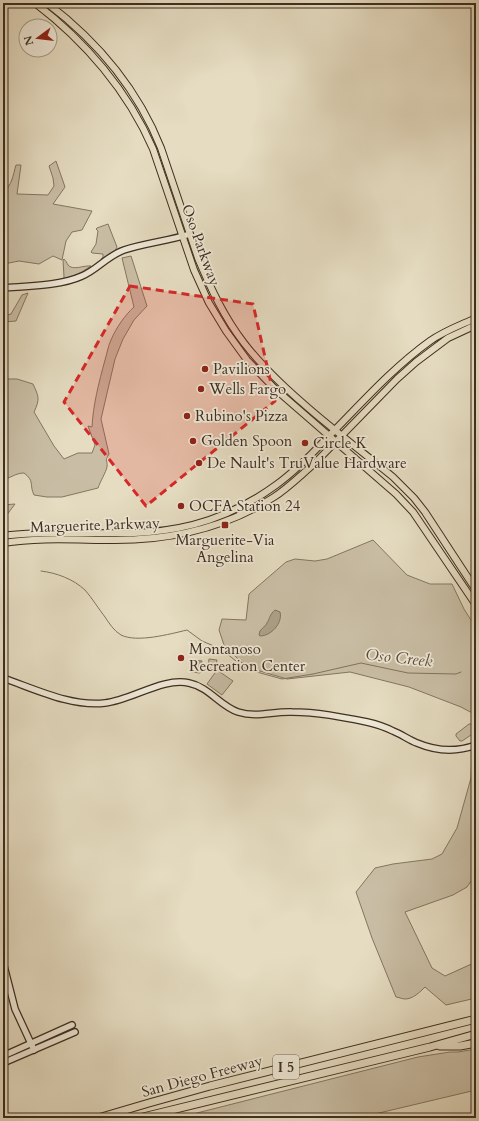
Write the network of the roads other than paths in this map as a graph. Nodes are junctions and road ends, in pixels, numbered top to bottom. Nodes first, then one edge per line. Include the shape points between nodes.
1 (35, 3) edge
2 (47, 3) edge
3 (190, 234) junction
4 (182, 237) junction
5 (3, 288) edge
6 (476, 318) edge
7 (476, 325) edge
8 (335, 430) junction
9 (341, 435) junction
10 (329, 436) junction
11 (335, 441) junction
12 (3, 536) edge
13 (3, 543) edge
14 (476, 590) edge
15 (473, 595) edge
16 (476, 605) edge
17 (3, 678) edge
18 (476, 745) edge
19 (3, 962) edge
20 (476, 1015) edge
21 (476, 1019) edge
22 (72, 1025) dead end
23 (449, 1026) junction
24 (75, 1032) dead end
25 (476, 1034) edge
26 (476, 1043) edge
27 (32, 1047) junction
28 (430, 1047) junction
29 (3, 1056) edge
30 (3, 1063) edge
31 (98, 1118) edge
32 (139, 1118) edge

1 - 4 main road, Oso Parkway via 86,49 131,107 153,149
2 - 3 main road, Oso Parkway via 73,23 94,45 118,72 136,99 161,148
3 - 4 street
3 - 8 main road, Oso Parkway via 216,299 245,345 282,385
4 - 5 street via 123,250 84,276 71,281
4 - 10 main road, Oso Parkway via 203,291 226,331 251,364 274,388
6 - 8 main road, Marguerite Parkway via 422,347 400,365
7 - 9 main road, Marguerite Parkway via 448,338 428,352
8 - 9 main road, Oso Parkway
8 - 10 main road, Marguerite Parkway
9 - 11 main road, Marguerite Parkway
9 - 14 main road, Oso Parkway via 393,477 414,498
10 - 11 main road, Oso Parkway
10 - 12 main road, Marguerite Parkway via 276,486 240,508 201,523 173,530 139,534 53,533
11 - 13 main road, Marguerite Parkway via 314,464 275,496 243,514 214,525 147,539 30,540
11 - 15 main road, Oso Parkway via 406,504
15 - 16 main road, Oso Parkway
17 - 18 street via 57,697 89,704 119,700 168,683 189,682 237,712 254,715 289,712 324,714 379,725 432,748 452,750
19 - 27 street via 16,1009
20 - 23 highway
21 - 23 highway, San Diego Freeway / I 5
22 - 27 street
23 - 31 highway, San Diego Freeway / I 5 via 204,1088
24 - 27 street
25 - 28 highway, San Diego Freeway / I 5
26 - 28 highway
27 - 29 street
27 - 30 street
28 - 32 highway, San Diego Freeway / I 5

